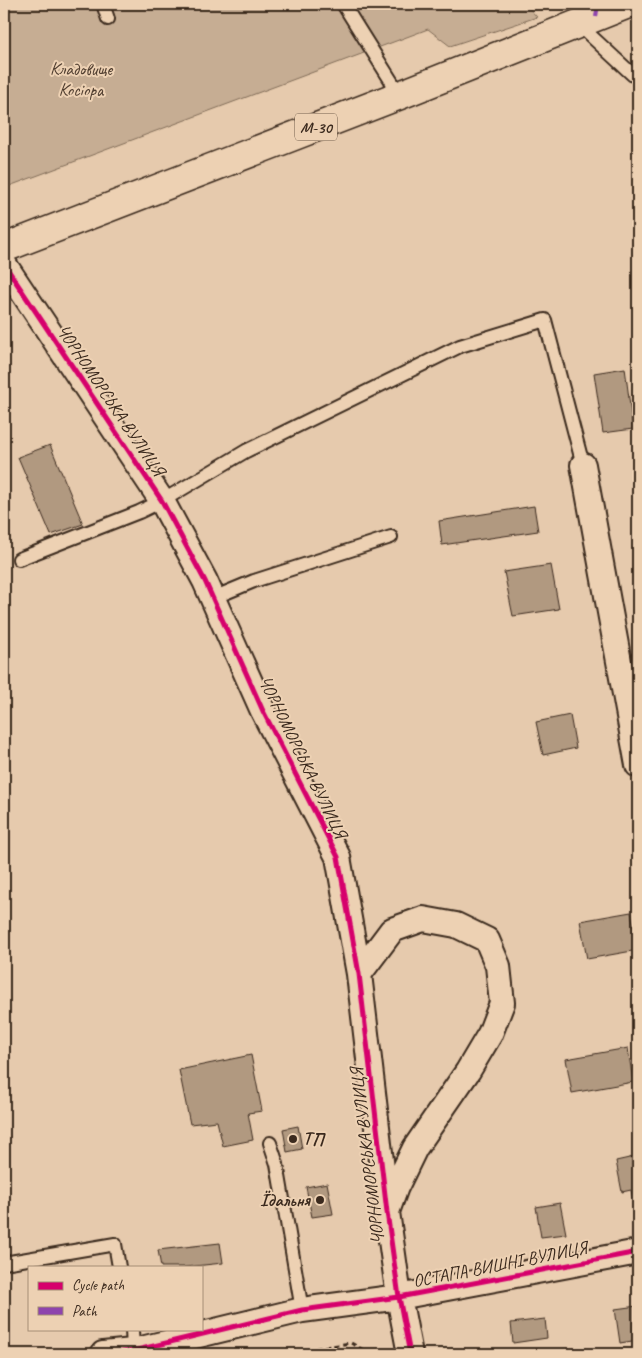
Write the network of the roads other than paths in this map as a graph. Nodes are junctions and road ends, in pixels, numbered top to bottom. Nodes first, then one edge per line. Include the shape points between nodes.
1 (103, 4) edge
2 (343, 4) edge
3 (628, 4) edge
4 (108, 19) dead end
5 (578, 24) junction
6 (638, 73) edge
7 (400, 95) junction
8 (4, 248) edge
9 (4, 264) edge
10 (583, 465) joint
11 (162, 501) junction
12 (391, 537) dead end
13 (19, 559) dead end
14 (213, 598) junction
15 (638, 765) edge
16 (359, 974) junction
17 (270, 1143) dead end
18 (387, 1212) junction
19 (638, 1252) edge
20 (4, 1263) edge
21 (119, 1266) edge
22 (399, 1297) junction
23 (302, 1310) junction
24 (202, 1328) edge
25 (189, 1330) edge
26 (133, 1340) edge
27 (103, 1354) edge
28 (410, 1354) edge

1 - 4 lane
2 - 7 lane
3 - 5 highway, М-30
5 - 6 lane via 633,75
5 - 7 highway, М-30
7 - 8 highway, М-30
9 - 11 street, ЧОРНОМОРСЬКА ВУЛИЦЯ
10 - 11 lane via 545,320 460,346 246,451
10 - 15 street
11 - 13 lane
11 - 14 street, ЧОРНОМОРСЬКА ВУЛИЦЯ
12 - 14 lane via 254,581
14 - 16 street, ЧОРНОМОРСЬКА ВУЛИЦЯ via 263,710 338,857
16 - 18 street, ЧОРНОМОРСЬКА ВУЛИЦЯ
16 - 18 street via 392,930 423,919 456,925 487,940 498,966 502,1003 490,1034 415,1148
17 - 23 lane via 277,1164
18 - 22 street, ЧОРНОМОРСЬКА ВУЛИЦЯ
19 - 22 street, ОСТАПА ВИШНІ ВУЛИЦЯ
20 - 21 lane via 115,1244
22 - 23 street, ОСТАПА ВИШНІ ВУЛИЦЯ
22 - 28 street, ЧОРНОМОРСЬКА ВУЛИЦЯ
23 - 24 street, ОСТАПА ВИШНІ ВУЛИЦЯ
25 - 26 street, ОСТАПА ВИШНІ ВУЛИЦЯ
26 - 27 street, ОСТАПА ВИШНІ ВУЛИЦЯ

